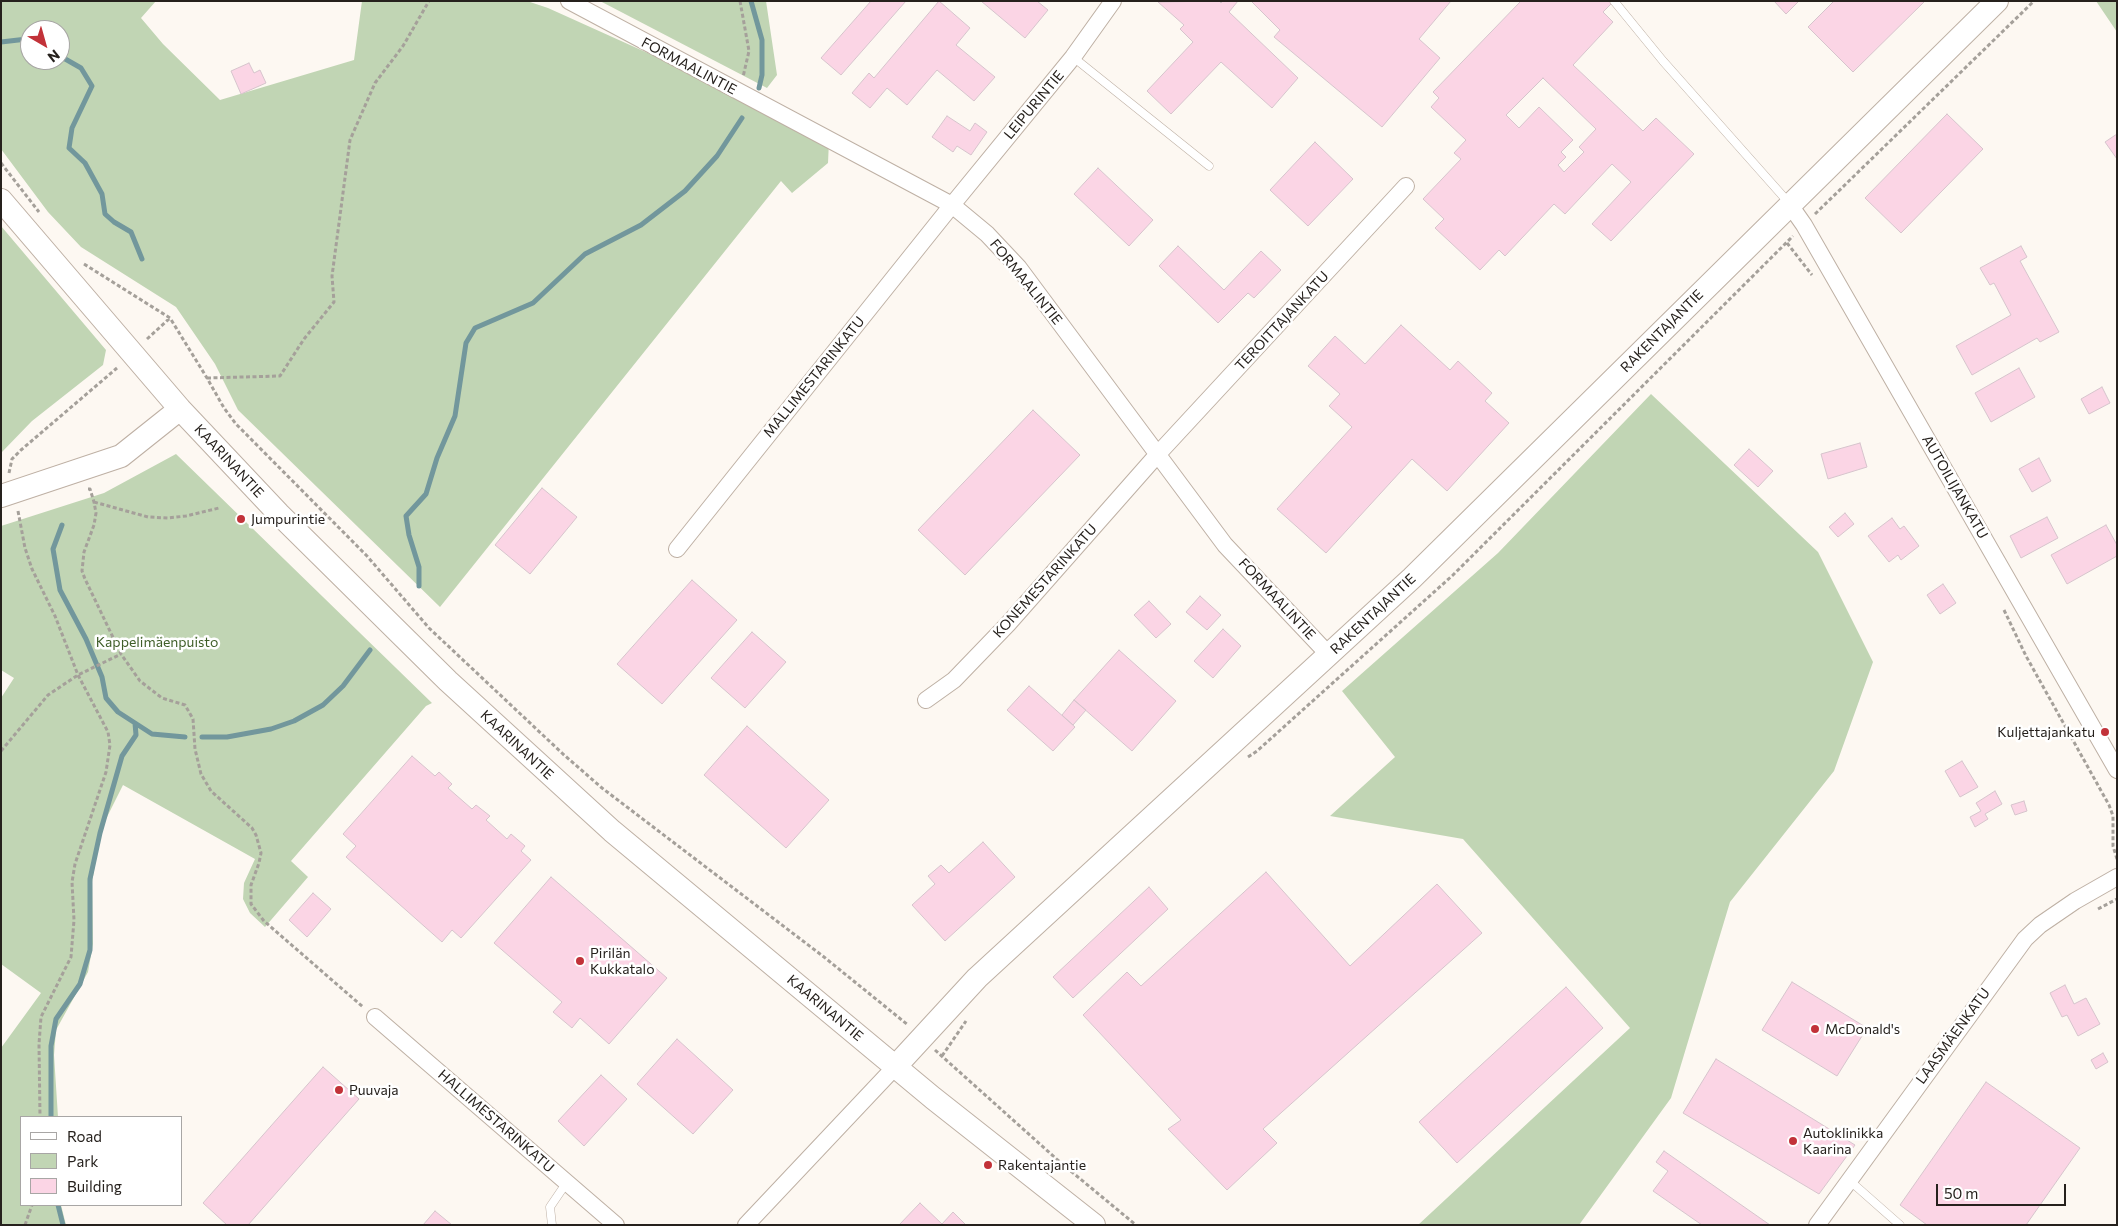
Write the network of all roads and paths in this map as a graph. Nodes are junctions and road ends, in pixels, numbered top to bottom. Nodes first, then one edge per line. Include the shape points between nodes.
1 (429, 1) edge
2 (569, 1) edge
3 (740, 1) edge
4 (1113, 1) edge
5 (1614, 1) edge
6 (1997, 1) edge
7 (1073, 58) junction
8 (739, 92) junction
9 (1, 163) edge
10 (1209, 166) dead end
11 (1406, 186) dead end
12 (1, 200) edge
13 (952, 205) junction
14 (1790, 205) junction
15 (40, 212) dead end
16 (1787, 243) dead end
17 (83, 263) dead end
18 (1816, 281) dead end
19 (170, 318) junction
20 (147, 340) dead end
21 (117, 368) dead end
22 (208, 378) junction
23 (180, 409) junction
24 (1157, 455) junction
25 (8, 500) edge
26 (218, 508) dead end
27 (677, 549) dead end
28 (2001, 604) dead end
29 (121, 654) junction
30 (1329, 655) junction
31 (78, 675) junction
32 (926, 700) dead end
33 (1, 751) edge
34 (2117, 770) edge
35 (2117, 859) edge
36 (2117, 877) edge
37 (2117, 899) edge
38 (2093, 912) dead end
39 (375, 1017) joint
40 (922, 1037) junction
41 (895, 1067) junction
42 (40, 1116) edge
43 (1848, 1180) junction
44 (567, 1182) junction
45 (32, 1206) edge
46 (24, 1225) edge
47 (552, 1225) edge
48 (616, 1225) edge
49 (746, 1225) edge
50 (1094, 1225) edge
51 (1136, 1225) edge
52 (1817, 1225) edge
53 (1900, 1225) edge

1 - 22 path via 403,46 375,83 350,140 332,276 334,302 280,376
2 - 8 street, FORMAALINTIE
3 - 8 path via 749,51
4 - 7 street, LEIPURINTIE
5 - 14 lane
6 - 14 street, RAKENTAJANTIE
7 - 10 lane
7 - 13 street, LEIPURINTIE
8 - 13 street, FORMAALINTIE
9 - 15 path
11 - 24 street, TEROITTAJANKATU
12 - 23 street, KAARINANTIE
13 - 24 street, FORMAALINTIE via 987,234 1019,268
13 - 27 street, MALLIMESTARINKATU
14 - 30 street, RAKENTAJANTIE via 1412,578
14 - 34 street, AUTOILIJANKATU
16 - 18 path
17 - 19 path
19 - 20 path
19 - 22 path
21 - 25 path via 12,459
22 - 40 path via 236,424 367,556 429,628 563,754 602,788 882,1002
23 - 25 street via 121,456
23 - 41 street, KAARINANTIE via 279,514 524,752 612,831
24 - 30 street, FORMAALINTIE via 1225,545
24 - 32 street, KONEMESTARINKATU via 1008,624 954,680
25 - 31 path via 18,511 32,569 56,616
26 - 29 path via 168,518 148,517 94,502 94,525 84,552 82,571
28 - 35 path via 2026,656 2109,805
29 - 31 path
29 - 39 path via 140,681 162,698 185,705 193,719 201,774 211,791 252,828 260,843 250,904 258,915
30 - 40 street, RAKENTAJANTIE via 977,978
31 - 33 path via 48,695
31 - 42 path via 108,732 109,757 75,864 71,957 41,1017
36 - 43 street, LAASMÄENKATU via 2075,901 2025,939
37 - 38 path
39 - 44 street, HALLIMESTARINKATU
40 - 41 street, RAKENTAJANTIE
40 - 51 path via 1060,1163
41 - 49 street, RAKENTAJANTIE
41 - 50 street, KAARINANTIE
43 - 52 street, LAASMÄENKATU
43 - 53 lane
44 - 47 lane via 550,1207
44 - 48 street, HALLIMESTARINKATU
45 - 46 path

